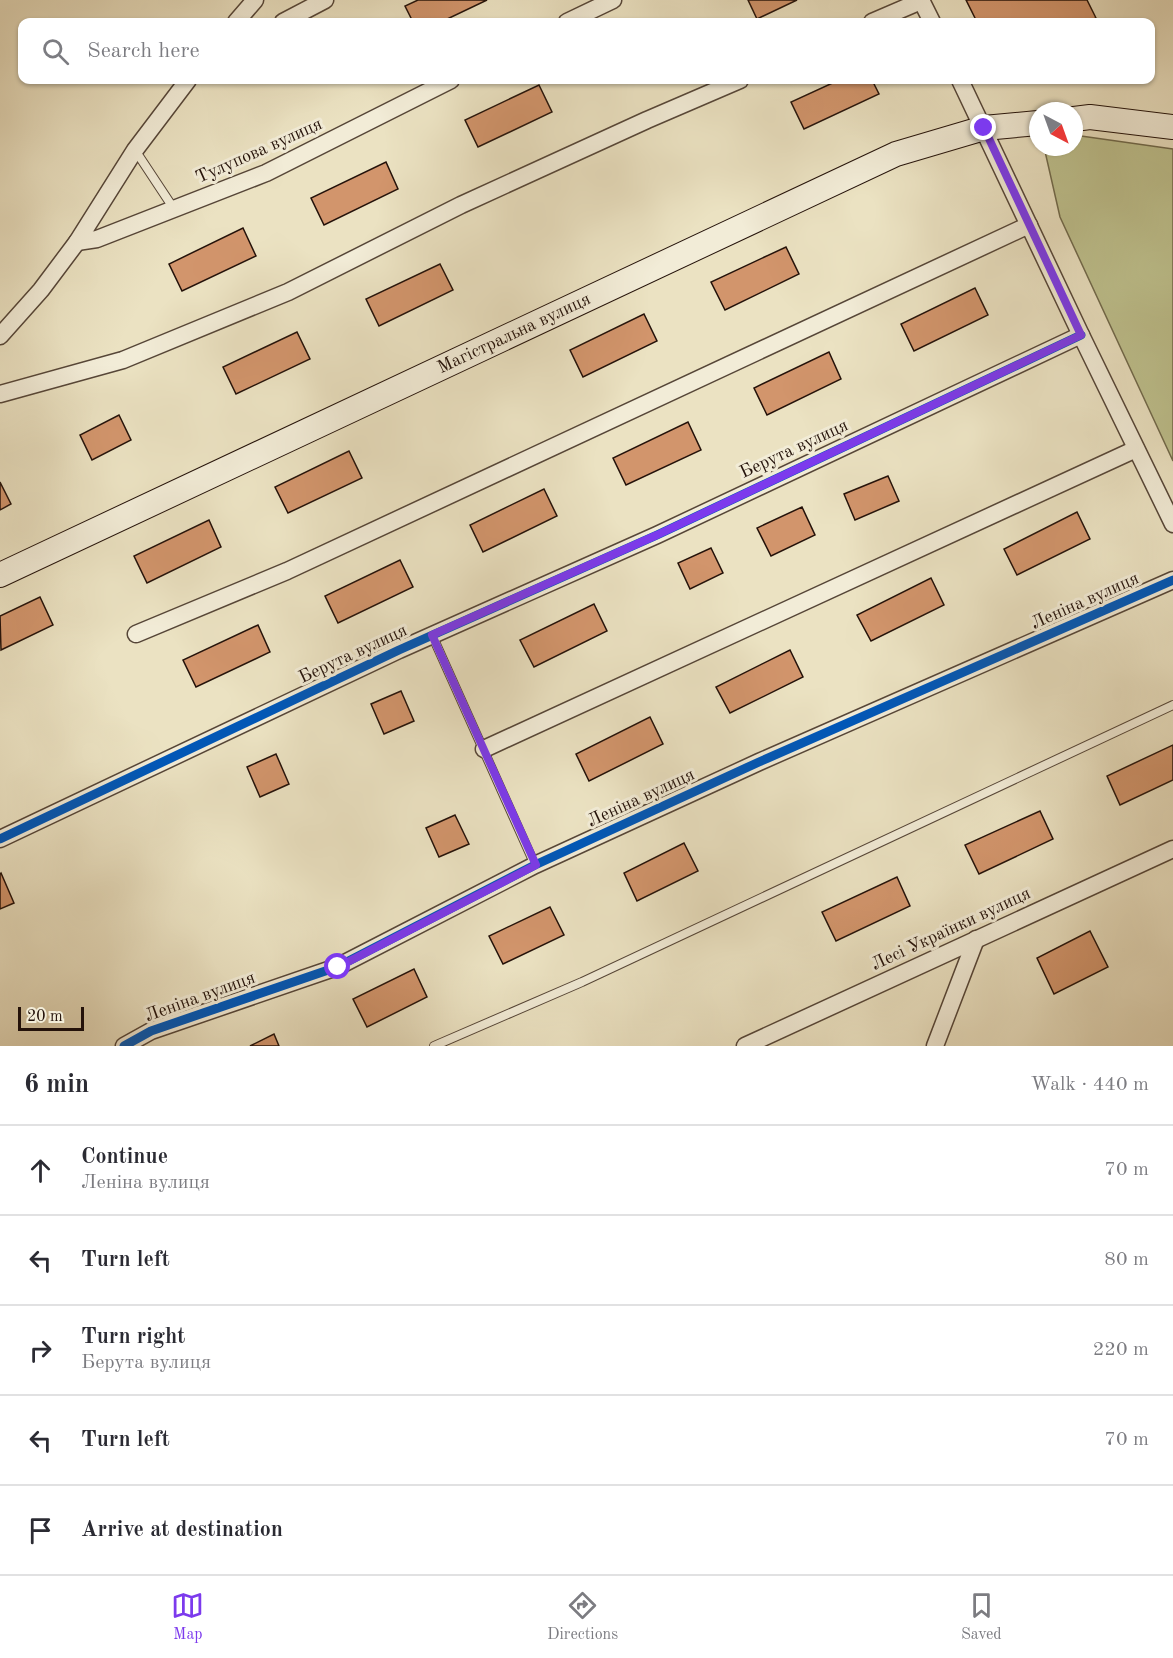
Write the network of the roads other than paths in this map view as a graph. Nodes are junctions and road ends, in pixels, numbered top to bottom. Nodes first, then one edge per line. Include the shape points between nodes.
1 (255, 0) edge
2 (325, 0) edge
3 (613, 0) edge
4 (921, 1) edge
5 (239, 18) edge
6 (291, 18) edge
7 (575, 18) edge
8 (881, 18) edge
9 (930, 18) edge
10 (185, 84) edge
11 (443, 84) edge
12 (731, 84) edge
13 (962, 84) edge
14 (1083, 118) edge
15 (1029, 124) edge
16 (1173, 127) edge
17 (984, 128) junction
18 (135, 150) junction
19 (174, 210) junction
20 (1029, 225) junction
21 (77, 242) junction
22 (1081, 335) junction
23 (0, 336) edge
24 (0, 394) edge
25 (1136, 449) junction
26 (1173, 524) edge
27 (0, 575) edge
28 (1173, 580) edge
29 (136, 634) dead end
30 (432, 635) junction
31 (1173, 705) edge
32 (484, 749) junction
33 (0, 839) edge
34 (1173, 849) edge
35 (536, 865) junction
36 (976, 939) junction
37 (124, 1046) edge
38 (434, 1046) edge
39 (745, 1046) edge
40 (935, 1046) edge

1 - 5 street
2 - 6 street
3 - 7 street
4 - 8 street
4 - 9 street
10 - 18 street
11 - 19 street, Тулупова вулиця via 266,173
12 - 24 street via 461,205 288,292 123,360
13 - 17 street
14 - 16 main road
15 - 17 main road, Магістральна вулиця
17 - 20 street
17 - 27 main road, Магістральна вулиця via 896,154
18 - 19 lane
18 - 21 street
19 - 21 street, Тулупова вулиця via 97,239
20 - 22 street
20 - 29 street via 298,566
21 - 23 street
22 - 25 street
22 - 30 street, Берута вулиця via 657,535
25 - 26 street
25 - 32 street
28 - 35 street, Леніна вулиця
30 - 32 lane
30 - 33 street, Берута вулиця
31 - 38 lane via 593,977
32 - 35 lane
34 - 36 street, Лесі Українки вулиця
35 - 37 street, Леніна вулиця via 338,967 151,1031
36 - 39 street, Лесі Українки вулиця
36 - 40 street

